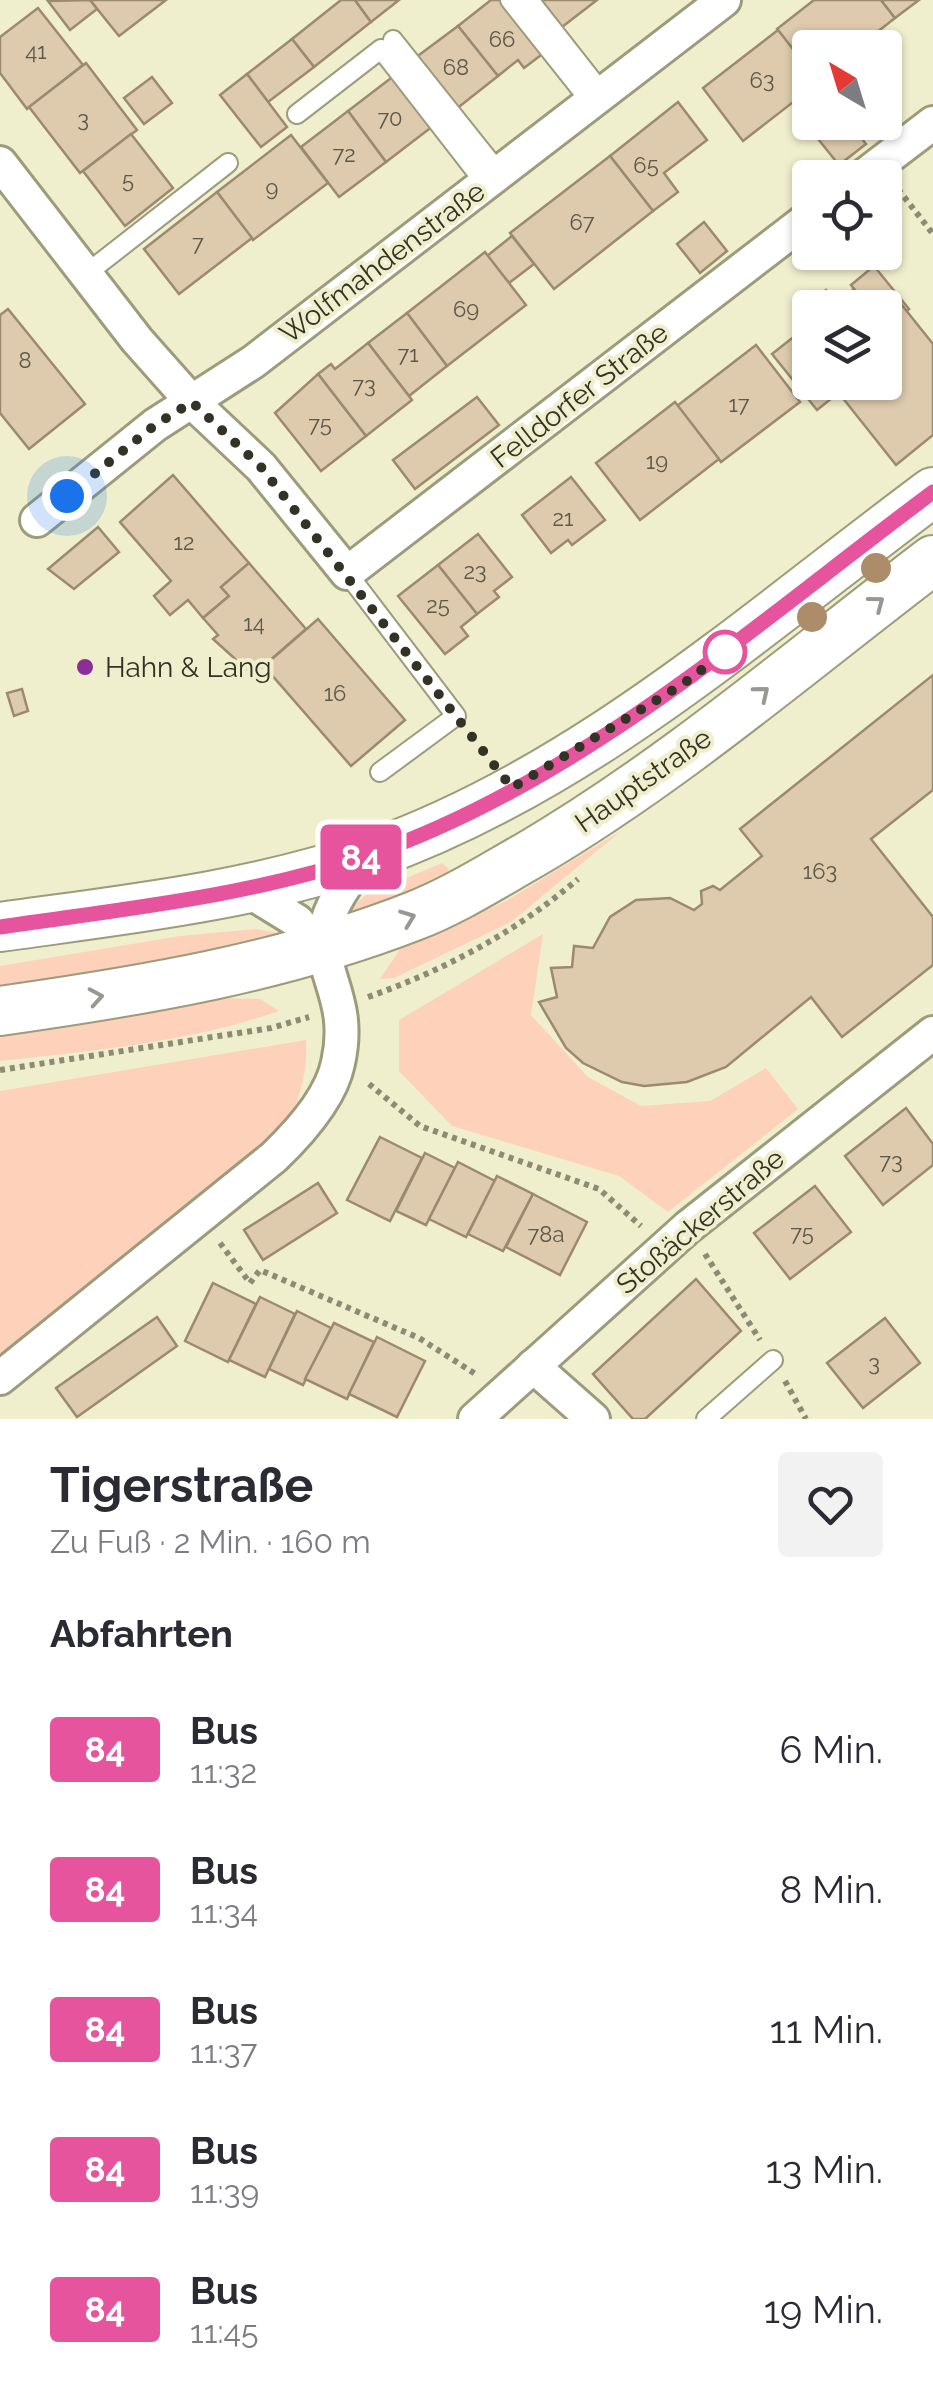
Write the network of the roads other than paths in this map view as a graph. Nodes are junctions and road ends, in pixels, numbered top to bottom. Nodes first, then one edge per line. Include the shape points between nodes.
1 (510, 0) edge
2 (529, 0) edge
3 (724, 0) edge
4 (393, 40) dead end
5 (597, 98) junction
6 (297, 114) dead end
7 (933, 123) edge
8 (884, 160) edge
9 (0, 163) edge
10 (228, 164) dead end
11 (492, 178) junction
12 (792, 231) edge
13 (86, 274) junction
14 (192, 402) junction
15 (933, 492) edge
16 (38, 520) dead end
17 (933, 560) edge
18 (347, 573) junction
19 (380, 772) dead end
20 (466, 815) junction
21 (368, 856) junction
22 (490, 878) junction
23 (242, 887) junction
24 (0, 927) edge
25 (321, 948) junction
26 (0, 1011) edge
27 (933, 1034) edge
28 (772, 1360) road end
29 (533, 1366) junction
30 (0, 1378) edge
31 (475, 1419) edge
32 (593, 1419) edge
33 (706, 1419) edge

1 - 5 lane
2 - 5 lane
3 - 5 street, Wolfmahdenstraße
4 - 11 lane
5 - 11 street, Wolfmahdenstraße
6 - 11 lane via 382,49
7 - 8 street
9 - 13 street
10 - 13 lane
11 - 14 street, Wolfmahdenstraße
12 - 18 street, Felldorfer Straße
13 - 14 street
14 - 16 street, Wolfmahdenstraße
14 - 18 street via 261,467
15 - 20 main road, Hauptstraße via 683,684
22 -> 17 main road, Hauptstraße via 703,740
18 - 19 lane via 456,716
20 - 21 main road, Hauptstraße
20 - 22 main road via 458,844 468,864
21 - 23 main road, Hauptstraße
21 - 25 street, Hauptstraße via 341,886
25 -> 22 main road, Hauptstraße via 418,915
23 - 24 main road, Hauptstraße
23 - 25 street via 297,921
26 -> 25 main road, Hauptstraße via 211,978
25 - 30 street, Hauptstraße via 340,1036 338,1065 300,1132
27 - 29 street, Stoßäckerstraße via 688,1228
28 - 33 lane
29 - 31 street, Stoßäckerstraße
29 - 32 street

